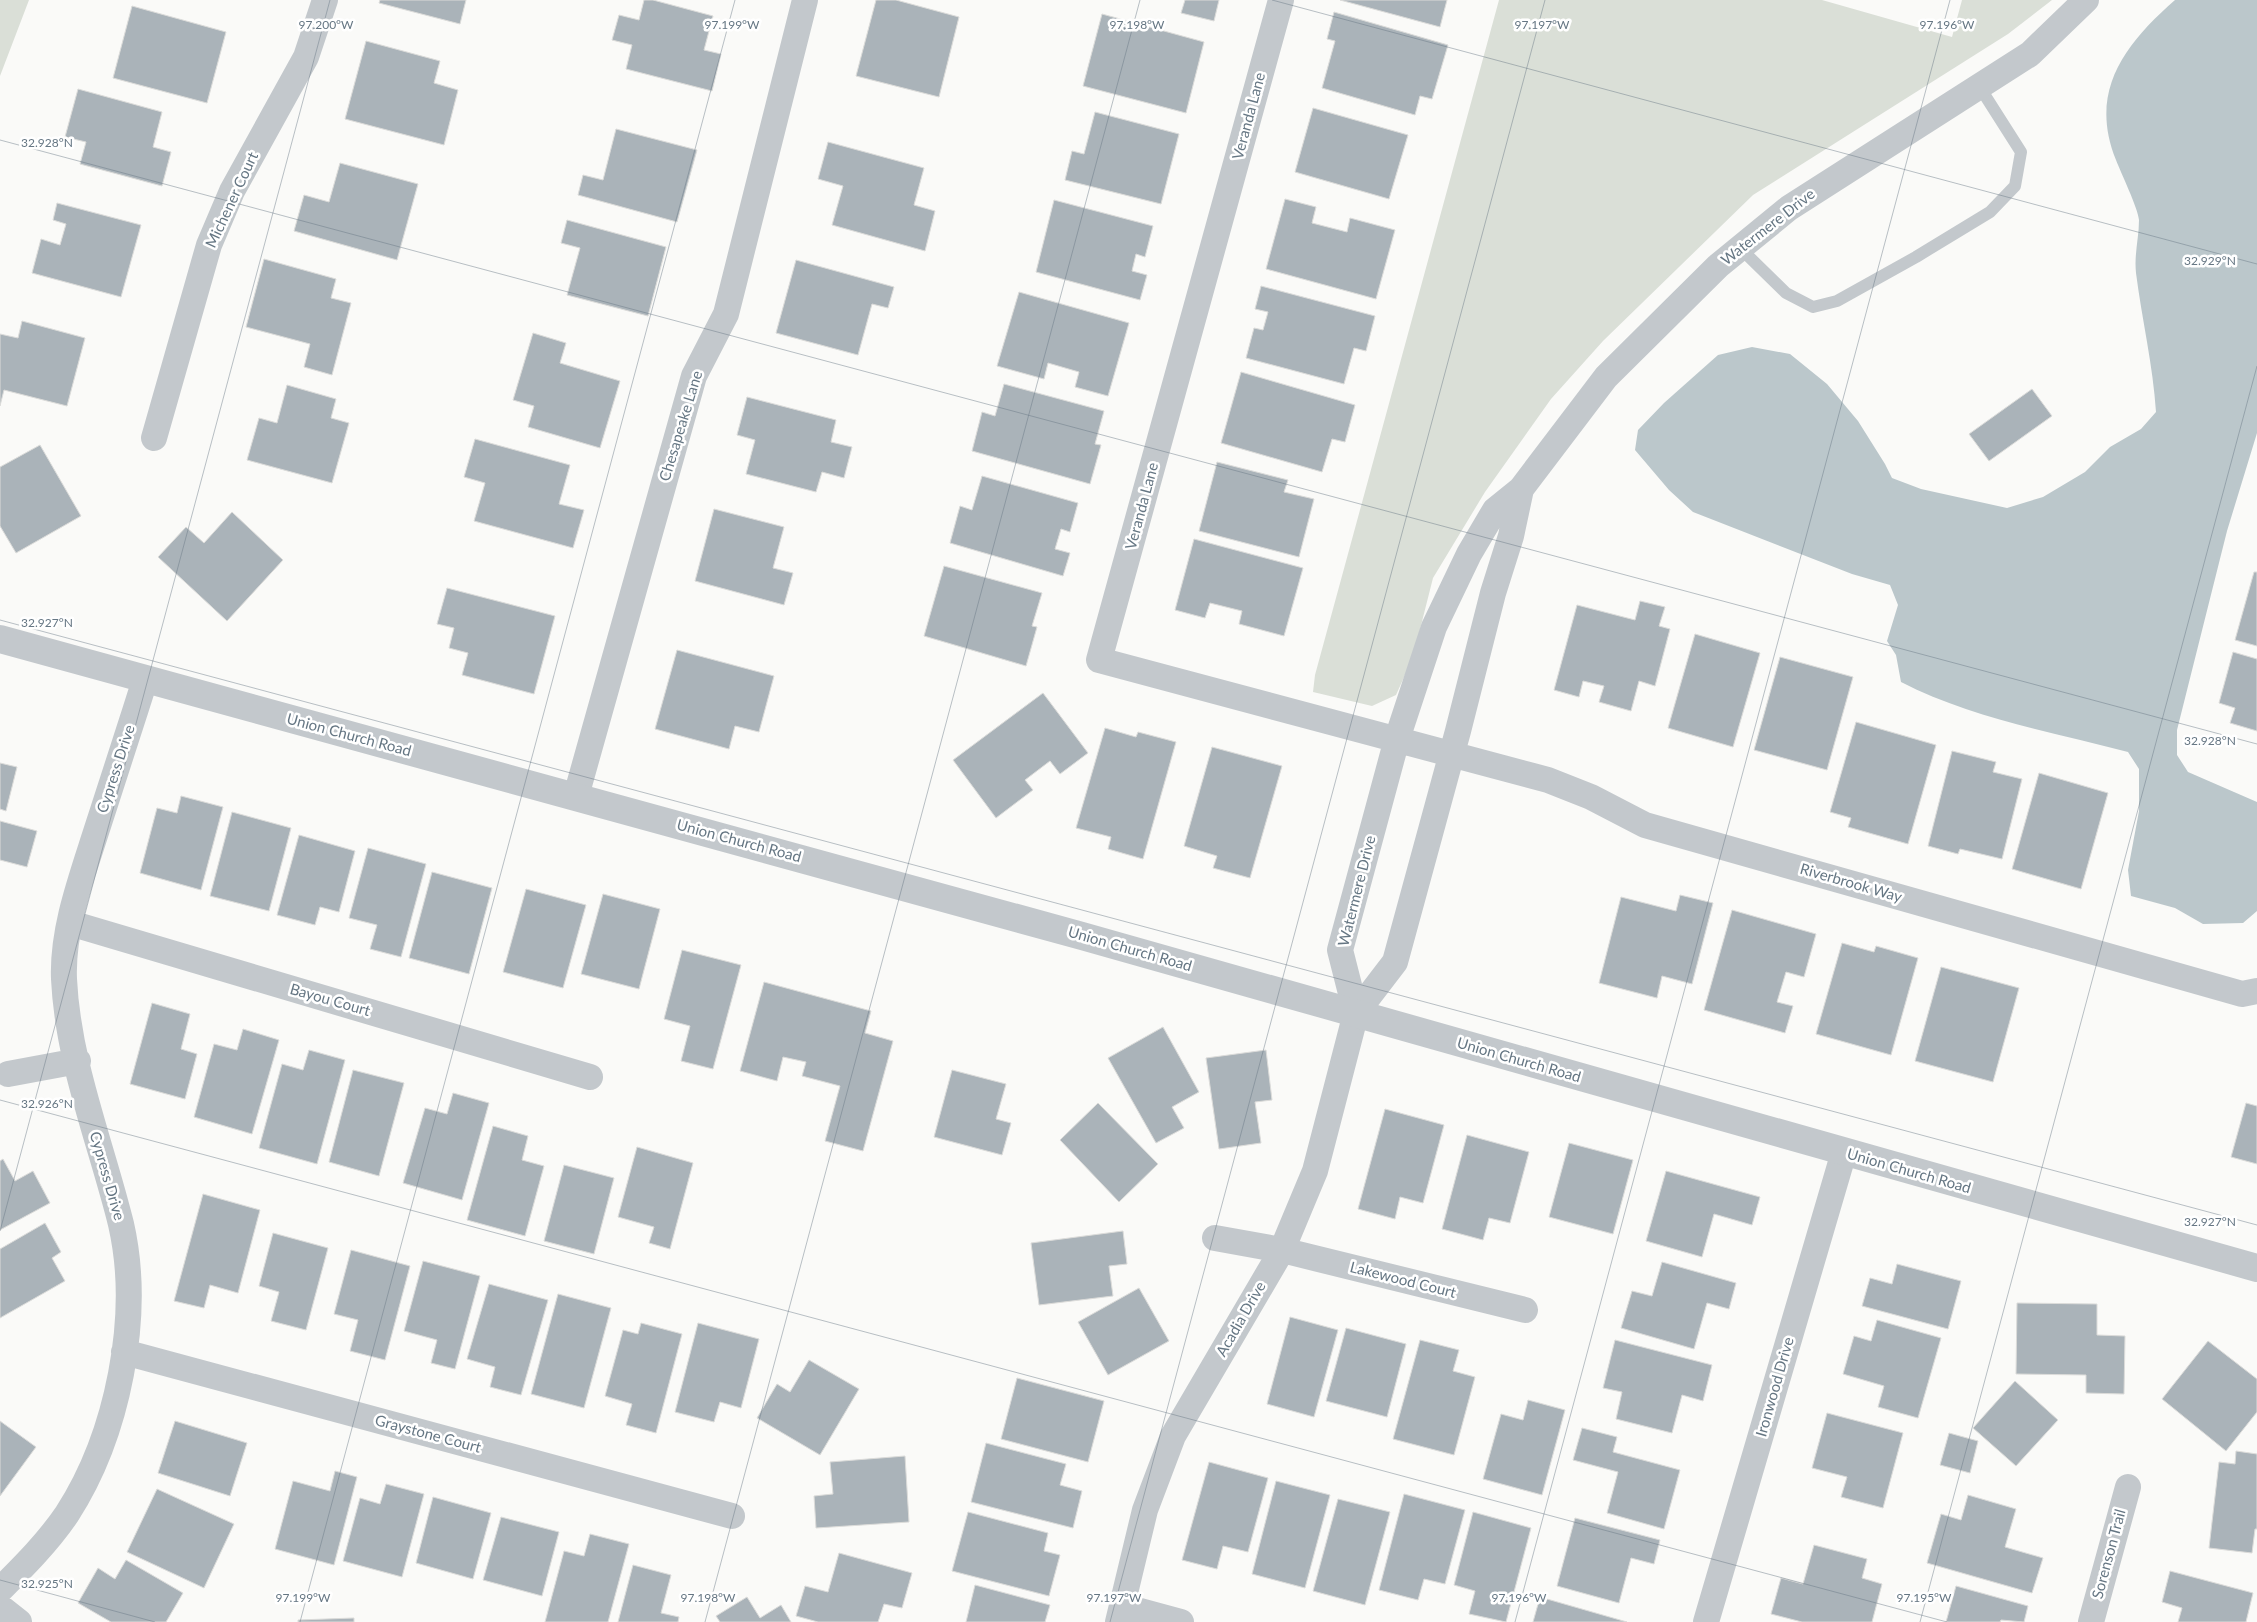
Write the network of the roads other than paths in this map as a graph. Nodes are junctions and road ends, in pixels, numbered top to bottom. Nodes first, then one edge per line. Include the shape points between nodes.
1 (325, 0) edge
2 (805, 0) edge
3 (1281, 0) edge
4 (2086, 0) edge
5 (1979, 86) junction
6 (1740, 248) junction
7 (154, 438) dead end
8 (1521, 489) junction
9 (0, 639) edge
10 (145, 680) junction
11 (1397, 739) junction
12 (1452, 754) junction
13 (576, 796) junction
14 (70, 923) junction
15 (2257, 991) edge
16 (1356, 1013) junction
17 (78, 1062) junction
18 (8, 1074) dead end
19 (590, 1077) dead end
20 (1844, 1152) junction
21 (1215, 1238) dead end
22 (1282, 1250) junction
23 (2257, 1268) edge
24 (1525, 1310) dead end
25 (124, 1352) junction
26 (2128, 1487) dead end
27 (732, 1516) dead end
28 (0, 1590) edge
29 (0, 1608) edge
30 (1120, 1614) edge
31 (19, 1622) edge
32 (1181, 1622) edge
33 (1706, 1622) edge
34 (2091, 1622) edge

1 - 7 street, Michener Court via 306,57 232,191 209,245
2 - 13 street, Chesapeake Lane via 726,314 694,376
3 - 11 street, Veranda Lane via 1099,660
4 - 5 street, Watermere Drive via 2030,54
5 - 6 street, Watermere Drive via 1789,208
5 - 6 lane via 2021,152 2016,186 1990,212 1837,301 1813,307 1786,292
6 - 8 street, Watermere Drive via 1606,377
8 - 11 street, Watermere Drive via 1496,510 1468,554 1434,627
8 - 12 street, Watermere Drive
9 - 10 street, Union Church Road
10 - 13 street, Union Church Road
10 - 14 street, Cypress Drive
11 - 12 street, Veranda Lane
11 - 16 street, Watermere Drive via 1340,950
12 - 15 street, Riverbrook Way via 1548,780 1646,825 2242,994
12 - 16 street, Watermere Drive via 1395,962
13 - 16 street, Union Church Road
14 - 17 street, Cypress Drive via 64,978 68,1020
14 - 19 street, Bayou Court
16 - 20 street, Union Church Road
16 - 22 street, Acadia Drive via 1315,1171
17 - 18 street
17 - 25 street, Cypress Drive via 88,1111 121,1228 128,1306
20 - 23 street, Union Church Road
20 - 33 street, Ironwood Drive
21 - 22 street, Lakewood Court
22 - 24 street, Lakewood Court
22 - 30 street, Acadia Drive via 1173,1436 1146,1510
25 - 27 street, Graystone Court
25 - 28 street, Cypress Drive via 107,1430 90,1472 67,1514 45,1544
26 - 34 street, Sorenson Trail
29 - 31 street
30 - 32 street

